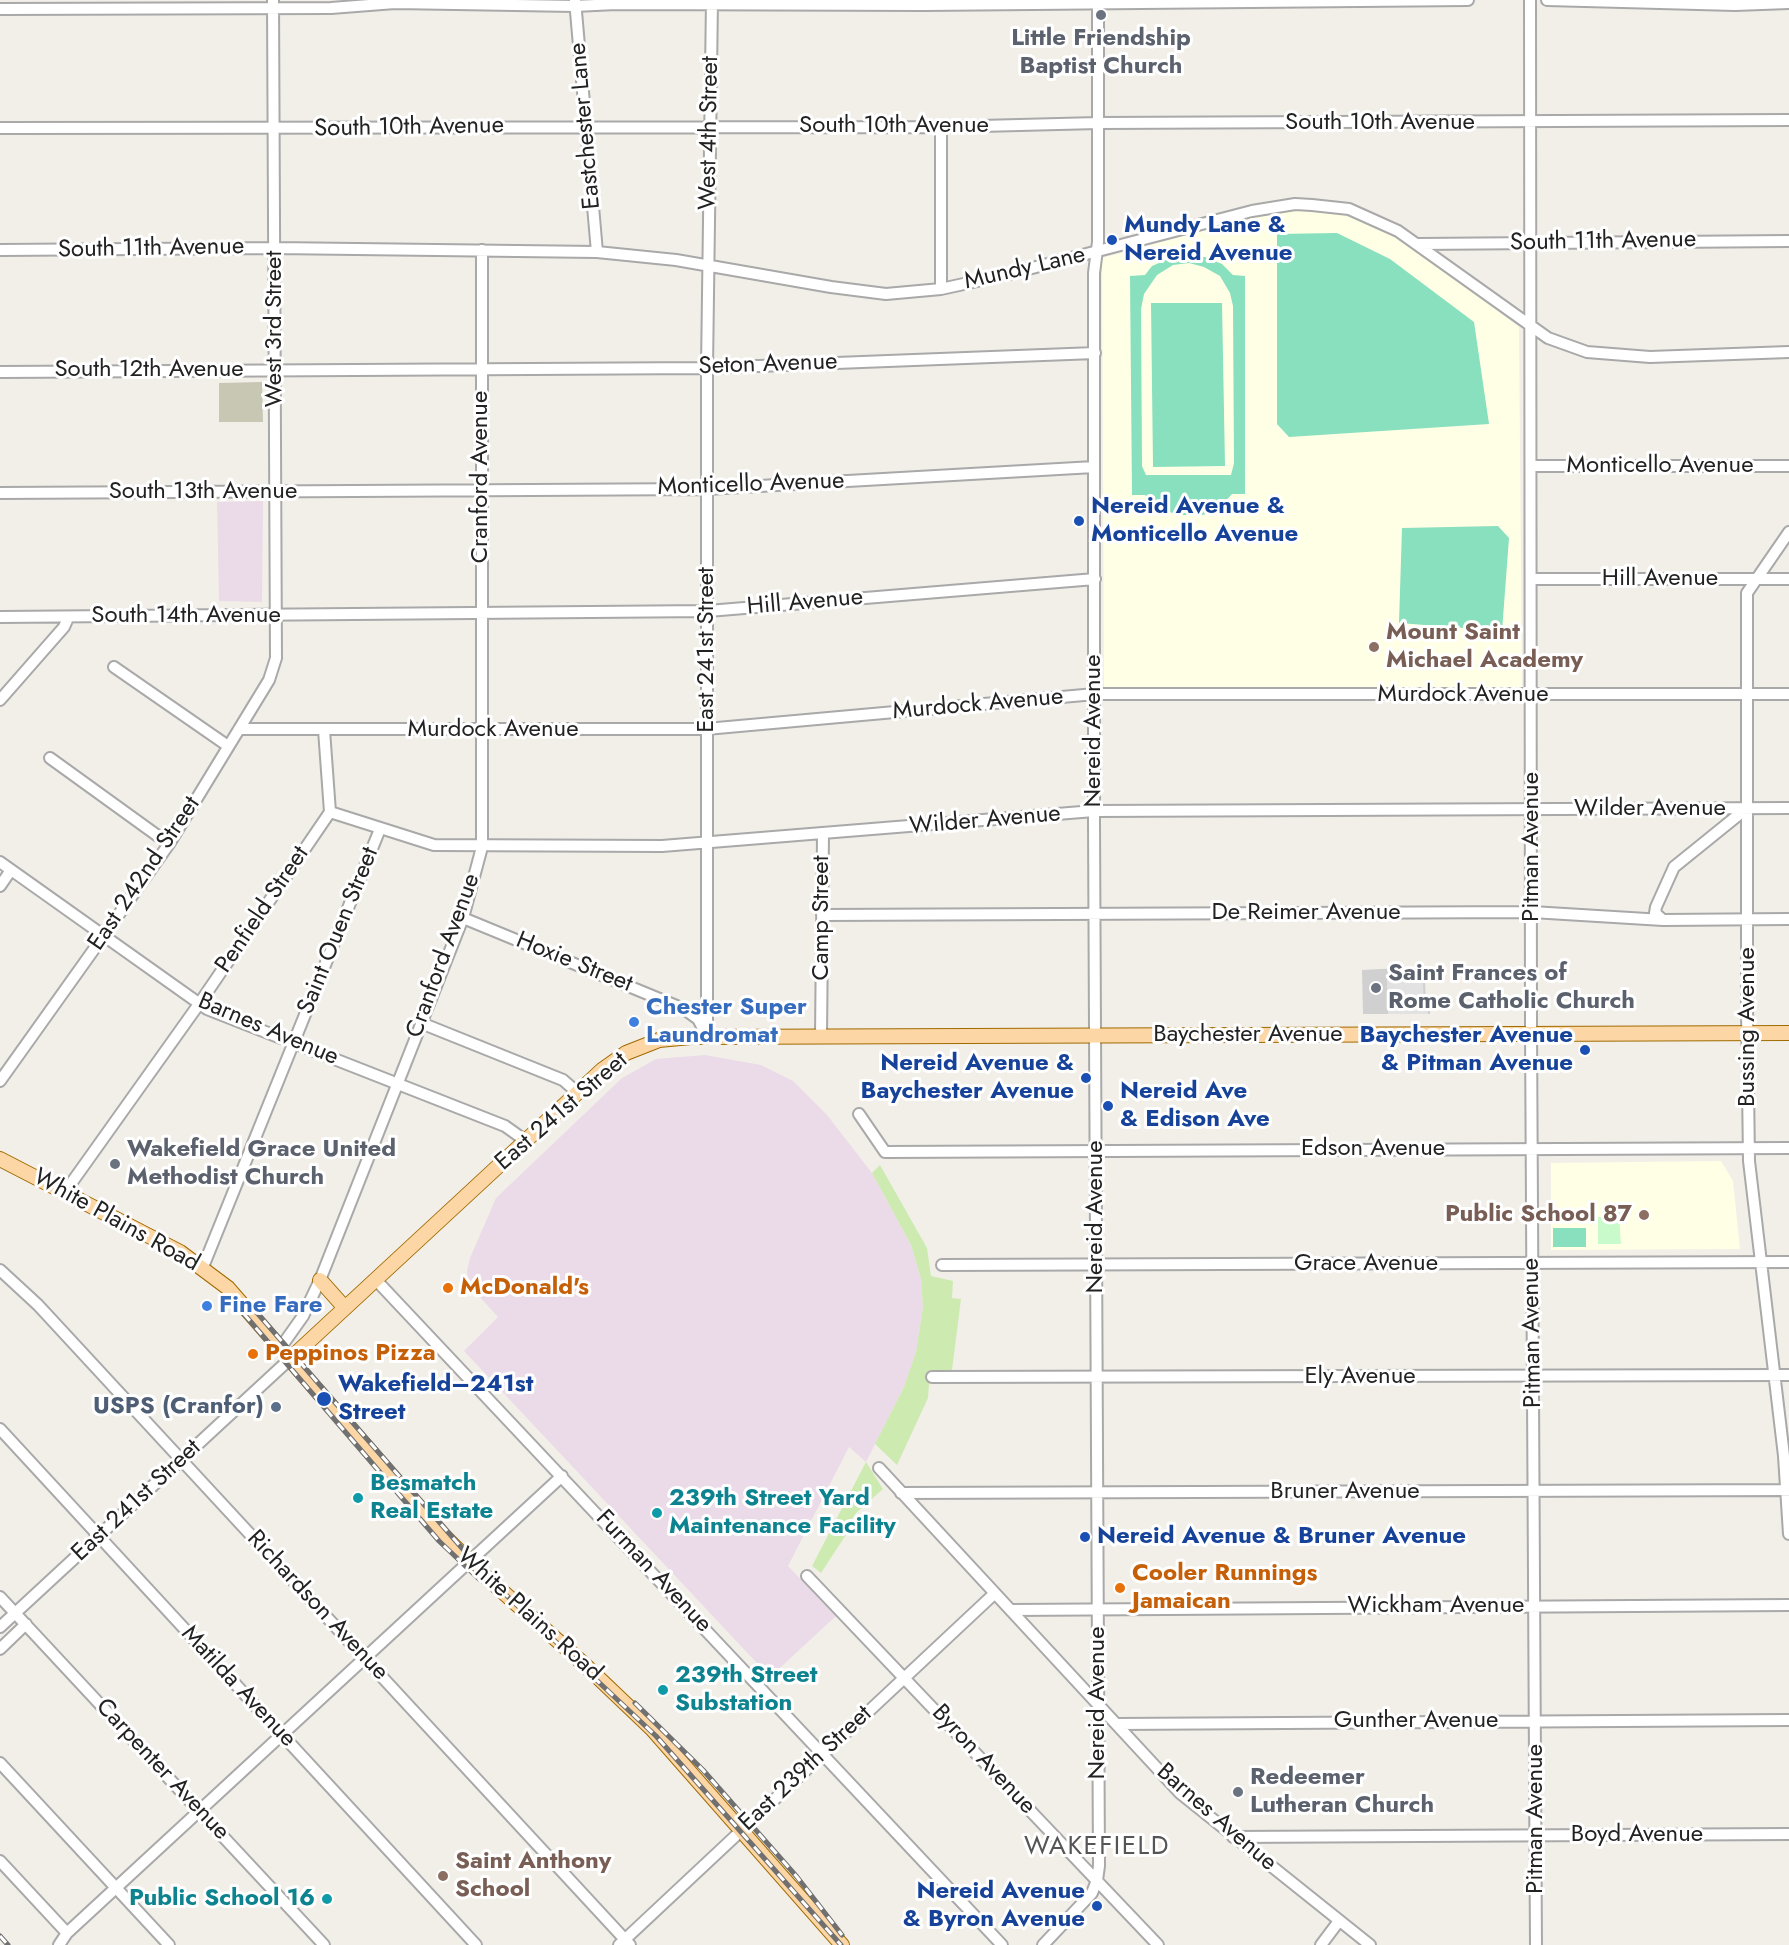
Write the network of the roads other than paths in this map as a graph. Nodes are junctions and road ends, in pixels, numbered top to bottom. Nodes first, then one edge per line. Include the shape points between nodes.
1 (1468, 0) edge
2 (1530, 0) edge
3 (1547, 0) edge
4 (1098, 1) edge
5 (712, 2) edge
6 (575, 3) edge
7 (1789, 3) edge
8 (273, 4) edge
9 (0, 9) edge
10 (1789, 120) edge
11 (1098, 123) junction
12 (1531, 123) junction
13 (586, 126) junction
14 (711, 127) junction
15 (941, 127) junction
16 (0, 128) edge
17 (273, 129) junction
18 (1789, 241) edge
19 (1531, 243) junction
20 (1417, 244) junction
21 (275, 248) junction
22 (0, 250) edge
23 (482, 250) junction
24 (597, 252) junction
25 (1096, 252) junction
26 (707, 266) junction
27 (941, 289) junction
28 (1530, 325) junction
29 (1789, 351) edge
30 (1095, 353) junction
31 (707, 368) junction
32 (275, 369) junction
33 (442, 369) joint
34 (481, 369) junction
35 (0, 372) edge
36 (1531, 466) junction
37 (1789, 466) edge
38 (1094, 467) junction
39 (707, 489) junction
40 (276, 491) junction
41 (481, 491) junction
42 (406, 492) joint
43 (0, 494) edge
44 (1789, 532) edge
45 (1095, 579) junction
46 (1532, 579) junction
47 (1789, 579) edge
48 (1756, 580) junction
49 (708, 611) junction
50 (481, 612) junction
51 (371, 614) joint
52 (277, 615) junction
53 (0, 617) edge
54 (68, 618) junction
55 (276, 658) joint
56 (114, 667) dead end
57 (1095, 694) junction
58 (1532, 694) junction
59 (1748, 694) junction
60 (1789, 694) edge
61 (0, 700) edge
62 (239, 729) junction
63 (482, 729) junction
64 (706, 729) junction
65 (324, 730) junction
66 (228, 747) junction
67 (50, 758) dead end
68 (1748, 808) junction
69 (1789, 808) edge
70 (1532, 809) junction
71 (330, 812) junction
72 (1094, 812) junction
73 (380, 829) junction
74 (823, 834) junction
75 (169, 844) junction
76 (707, 845) junction
77 (482, 847) junction
78 (0, 862) edge
79 (11, 870) junction
80 (0, 886) edge
81 (1532, 912) junction
82 (1094, 913) junction
83 (822, 915) junction
84 (463, 918) junction
85 (1748, 919) junction
86 (1789, 919) edge
87 (1663, 920) junction
88 (104, 936) junction
89 (199, 1004) junction
90 (421, 1023) junction
91 (1747, 1033) junction
92 (1789, 1033) edge
93 (1094, 1035) junction
94 (1531, 1035) junction
95 (707, 1037) junction
96 (821, 1037) junction
97 (294, 1043) junction
98 (0, 1081) edge
99 (396, 1084) junction
100 (578, 1092) junction
101 (859, 1114) dead end
102 (526, 1141) junction
103 (1749, 1148) junction
104 (1789, 1148) edge
105 (1532, 1149) junction
106 (1096, 1150) junction
107 (0, 1159) edge
108 (65, 1192) junction
109 (1789, 1262) edge
110 (1760, 1263) junction
111 (1532, 1264) junction
112 (942, 1265) dead end
113 (1096, 1265) junction
114 (203, 1267) junction
115 (0, 1270) edge
116 (320, 1280) junction
117 (376, 1280) junction
118 (345, 1308) junction
119 (281, 1347) junction
120 (291, 1358) junction
121 (1774, 1375) junction
122 (1789, 1375) edge
123 (1534, 1376) junction
124 (932, 1377) dead end
125 (1097, 1378) junction
126 (0, 1429) edge
127 (181, 1461) junction
128 (879, 1468) dead end
129 (562, 1476) junction
130 (1534, 1491) junction
131 (1788, 1491) edge
132 (1097, 1492) junction
133 (901, 1493) junction
134 (1789, 1534) edge
135 (98, 1537) junction
136 (469, 1562) junction
137 (807, 1576) dead end
138 (994, 1594) junction
139 (1, 1601) edge
140 (1789, 1605) edge
141 (1534, 1606) junction
142 (1098, 1607) junction
143 (1011, 1610) junction
144 (15, 1613) junction
145 (26, 1624) junction
146 (0, 1627) edge
147 (0, 1649) edge
148 (365, 1658) junction
149 (905, 1677) junction
150 (1098, 1702) junction
151 (1535, 1720) junction
152 (1789, 1720) edge
153 (1116, 1724) junction
154 (283, 1734) junction
155 (823, 1754) junction
156 (0, 1763) edge
157 (200, 1811) junction
158 (741, 1830) junction
159 (1789, 1834) edge
160 (1536, 1835) junction
161 (1233, 1837) junction
162 (0, 1861) edge
163 (1097, 1880) junction
164 (116, 1888) junction
165 (1339, 1922) junction
166 (68, 1933) junction
167 (624, 1943) edge
168 (60, 1945) edge
169 (169, 1945) edge
170 (324, 1945) edge
171 (476, 1945) edge
172 (842, 1945) edge
173 (1002, 1945) edge
174 (1043, 1945) edge
175 (1158, 1945) edge
176 (1321, 1945) edge
177 (1370, 1945) edge
178 (1536, 1945) edge

1 - 4 street
2 - 12 street, Pitman Avenue
3 - 7 street
4 - 5 street
4 - 11 street, Nereid Avenue
5 - 6 street
5 - 14 street, West 4th Street
6 - 8 street via 395,3 332,8
6 - 13 street, Eastchester Lane
8 - 9 street
8 - 17 street, West 3rd Street
10 - 12 street, South 10th Avenue
11 - 12 street, South 10th Avenue
11 - 15 street, South 10th Avenue
11 - 25 street, Nereid Avenue
12 - 19 street, Pitman Avenue
13 - 14 street, South 10th Avenue
13 - 17 street, South 10th Avenue
13 - 24 street, Eastchester Lane
14 - 15 street, South 10th Avenue
14 - 26 street, West 4th Street
15 - 27 street
16 - 17 street, South 10th Avenue
17 - 21 street, West 3rd Street
18 - 19 street, South 11th Avenue
19 - 20 street, South 11th Avenue
19 - 28 street, Pitman Avenue
20 - 25 street, Mundy Lane via 1349,209 1295,204 1252,211
20 - 28 street, Mundy Lane
21 - 22 street, South 11th Avenue
21 - 23 street, South 11th Avenue
21 - 32 street, West 3rd Street
23 - 24 street, Mundy Lane
23 - 34 street, Cranford Avenue
24 - 26 street, Mundy Lane
25 - 27 street, Mundy Lane
25 - 30 street, Nereid Avenue
26 - 27 street, Mundy Lane via 865,292
26 - 31 street, East 241st Street
28 - 29 street, Mundy Lane via 1559,343 1609,355
28 - 36 street, Pitman Avenue
30 - 31 street, Seton Avenue
30 - 38 street, Nereid Avenue
31 - 34 street, Seton Avenue
31 - 39 street, East 241st Street
32 - 33 street, South 12th Avenue
32 - 35 street, South 12th Avenue
32 - 40 street, West 3rd Street
33 - 34 street, Seton Avenue
34 - 41 street, Cranford Avenue
36 - 37 street, Monticello Avenue
36 - 46 street, Pitman Avenue
38 - 39 street, Monticello Avenue
38 - 45 street, Nereid Avenue
39 - 41 street, Monticello Avenue
39 - 49 street, East 241st Street
40 - 42 street, South 13th Avenue
40 - 43 street, South 13th Avenue
40 - 52 street, West 3rd Street
41 - 42 street, Monticello Avenue
41 - 50 street, Cranford Avenue
44 - 48 street, Bussing Avenue
45 - 49 street, Hill Avenue
45 - 57 street, Nereid Avenue
46 - 48 street, Hill Avenue
46 - 58 street, Pitman Avenue
47 - 48 street, Hill Avenue
48 - 59 street, Bussing Avenue via 1748,593
49 - 50 street, Hill Avenue
49 - 64 street, East 241st Street
50 - 51 street, Hill Avenue
50 - 63 street, Cranford Avenue
51 - 52 street, South 14th Avenue
52 - 54 street, South 14th Avenue
52 - 55 street, West 3rd Street
53 - 54 street, South 14th Avenue
54 - 61 street
55 - 62 street, East 242nd Street via 269,680
56 - 66 street
57 - 58 street, Murdock Avenue
57 - 64 street, Murdock Avenue
57 - 72 street, Nereid Avenue
58 - 59 street, Murdock Avenue
58 - 70 street, Pitman Avenue
59 - 60 street, Murdock Avenue
59 - 68 street, Bussing Avenue
62 - 65 street, Murdock Avenue
62 - 66 street, East 242nd Street
63 - 64 street, Murdock Avenue
63 - 65 street, Murdock Avenue
63 - 77 street, Cranford Avenue
64 - 76 street, East 241st Street
65 - 71 street
66 - 75 street, East 242nd Street
67 - 75 street
68 - 69 street, Wilder Avenue
68 - 70 street, Wilder Avenue
68 - 85 street, Bussing Avenue
68 - 87 street via 1674,867 1656,907 1655,913
70 - 72 street, Wilder Avenue
70 - 81 street, Pitman Avenue
71 - 73 street, Wilder Avenue
71 - 89 street, Penfield Street
72 - 74 street, Wilder Avenue
72 - 82 street, Nereid Avenue
73 - 77 street, Wilder Avenue via 434,845
73 - 97 street, Saint Ouen Street
74 - 76 street, Wilder Avenue
74 - 83 street, Camp Street
75 - 88 street, East 242nd Street
76 - 77 street, Wilder Avenue
76 - 95 street, East 241st Street
77 - 84 street, Cranford Avenue
78 - 79 street, Barnes Avenue
79 - 80 street
79 - 88 street, Barnes Avenue
81 - 82 street, De Reimer Avenue
81 - 87 street, De Reimer Avenue
81 - 94 street, Pitman Avenue
82 - 83 street, De Reimer Avenue
82 - 93 street, Nereid Avenue
83 - 96 street, Camp Street
84 - 90 street, Cranford Avenue
84 - 95 street, Hoxie Street via 684,1009 698,1019
85 - 86 street, De Reimer Avenue
85 - 87 street, De Reimer Avenue
85 - 91 street, Bussing Avenue
88 - 89 street, Barnes Avenue
88 - 98 street, East 242nd Street
89 - 97 street, Barnes Avenue
89 - 108 street, Penfield Street
90 - 99 street, Cranford Avenue
90 - 100 street via 563,1080
91 - 92 main road, Baychester Avenue
91 - 94 main road, Baychester Avenue
91 - 103 street, Bussing Avenue
93 - 94 main road, Baychester Avenue
93 - 96 main road, Baychester Avenue
93 - 106 street, Nereid Avenue
94 - 105 street, Pitman Avenue
95 - 96 main road, Baychester Avenue
95 - 100 main road, East 241st Street via 669,1038 634,1049 609,1064
97 - 99 street, Barnes Avenue
97 - 114 street, Saint Ouen Street
99 - 102 street, Barnes Avenue via 505,1126
99 - 116 street, Cranford Avenue
100 - 102 main road, East 241st Street
101 - 106 street, Edson Avenue via 885,1152
102 - 117 main road, East 241st Street
103 - 104 street, Edson Avenue
103 - 105 street, Edson Avenue
103 - 110 street, Bussing Avenue
105 - 106 street, Edson Avenue
105 - 111 street, Pitman Avenue
106 - 113 street, Nereid Avenue
107 - 108 main road, White Plains Road
108 - 114 main road, White Plains Road via 167,1244
109 - 110 street, Grace Avenue
110 - 111 street, Grace Avenue
110 - 121 street, Bussing Avenue
111 - 113 street, Grace Avenue
111 - 123 street, Pitman Avenue
112 - 113 street, Grace Avenue
113 - 125 street, Nereid Avenue
114 - 119 main road, White Plains Road via 238,1298
115 - 127 street, Richardson Avenue via 38,1305
116 - 118 main road
116 - 119 street, Cranford Avenue via 303,1316
117 - 118 main road, East 241st Street
117 - 129 street, Furman Avenue
118 - 120 main road, East 241st Street
119 - 120 main road, White Plains Road
120 - 127 street, East 241st Street
120 - 136 main road, White Plains Road
121 - 122 street, Ely Avenue
121 - 123 street, Ely Avenue
121 - 131 street, Bussing Avenue
123 - 125 street, Ely Avenue
123 - 130 street, Pitman Avenue
124 - 125 street, Ely Avenue
125 - 132 street, Nereid Avenue
126 - 135 street, Matilda Avenue
127 - 135 street, East 241st Street
127 - 148 street, Richardson Avenue
128 - 133 street, Barnes Avenue
129 - 136 street
129 - 155 street, Furman Avenue
130 - 131 street, Bruner Avenue
130 - 132 street, Bruner Avenue
130 - 141 street, Pitman Avenue
131 - 134 street, Bussing Avenue
132 - 133 street, Bruner Avenue
132 - 142 street, Nereid Avenue
133 - 138 street, Barnes Avenue
135 - 144 street, East 241st Street
135 - 154 street, Matilda Avenue
136 - 148 street
136 - 158 main road, White Plains Road via 626,1703
137 - 149 street, Byron Avenue
138 - 143 street, Barnes Avenue
138 - 149 street, East 239th Street
139 - 144 street, Carpenter Avenue
140 - 141 street, Wickham Avenue
141 - 142 street, Wickham Avenue
141 - 151 street, Pitman Avenue
142 - 143 street, Wickham Avenue
142 - 150 street, Nereid Avenue
143 - 150 street, Barnes Avenue
144 - 145 street, Carpenter Avenue
144 - 146 street, East 241st Street
145 - 147 street
145 - 157 street, Carpenter Avenue
148 - 154 street
148 - 167 street, Richardson Avenue
149 - 155 street, East 239th Street
149 - 163 street, Byron Avenue
150 - 153 street, Barnes Avenue
150 - 163 street, Nereid Avenue
151 - 152 street, Gunther Avenue
151 - 153 street, Gunther Avenue
151 - 160 street, Pitman Avenue
153 - 161 street, Barnes Avenue via 1180,1793
154 - 157 street
154 - 171 street, Matilda Avenue
155 - 158 street, East 239th Street
155 - 173 street, Furman Avenue
156 - 164 street
157 - 164 street
157 - 170 street, Carpenter Avenue
158 - 167 street, East 239th Street
158 - 172 main road, White Plains Road
159 - 160 street, Boyd Avenue
160 - 161 street, Boyd Avenue
160 - 178 street, Pitman Avenue
161 - 165 street, Barnes Avenue
162 - 166 street
163 - 174 street via 1092,1893
163 - 175 street, Byron Avenue
164 - 166 street
164 - 169 street
165 - 176 street
165 - 177 street, Barnes Avenue
166 - 168 street

